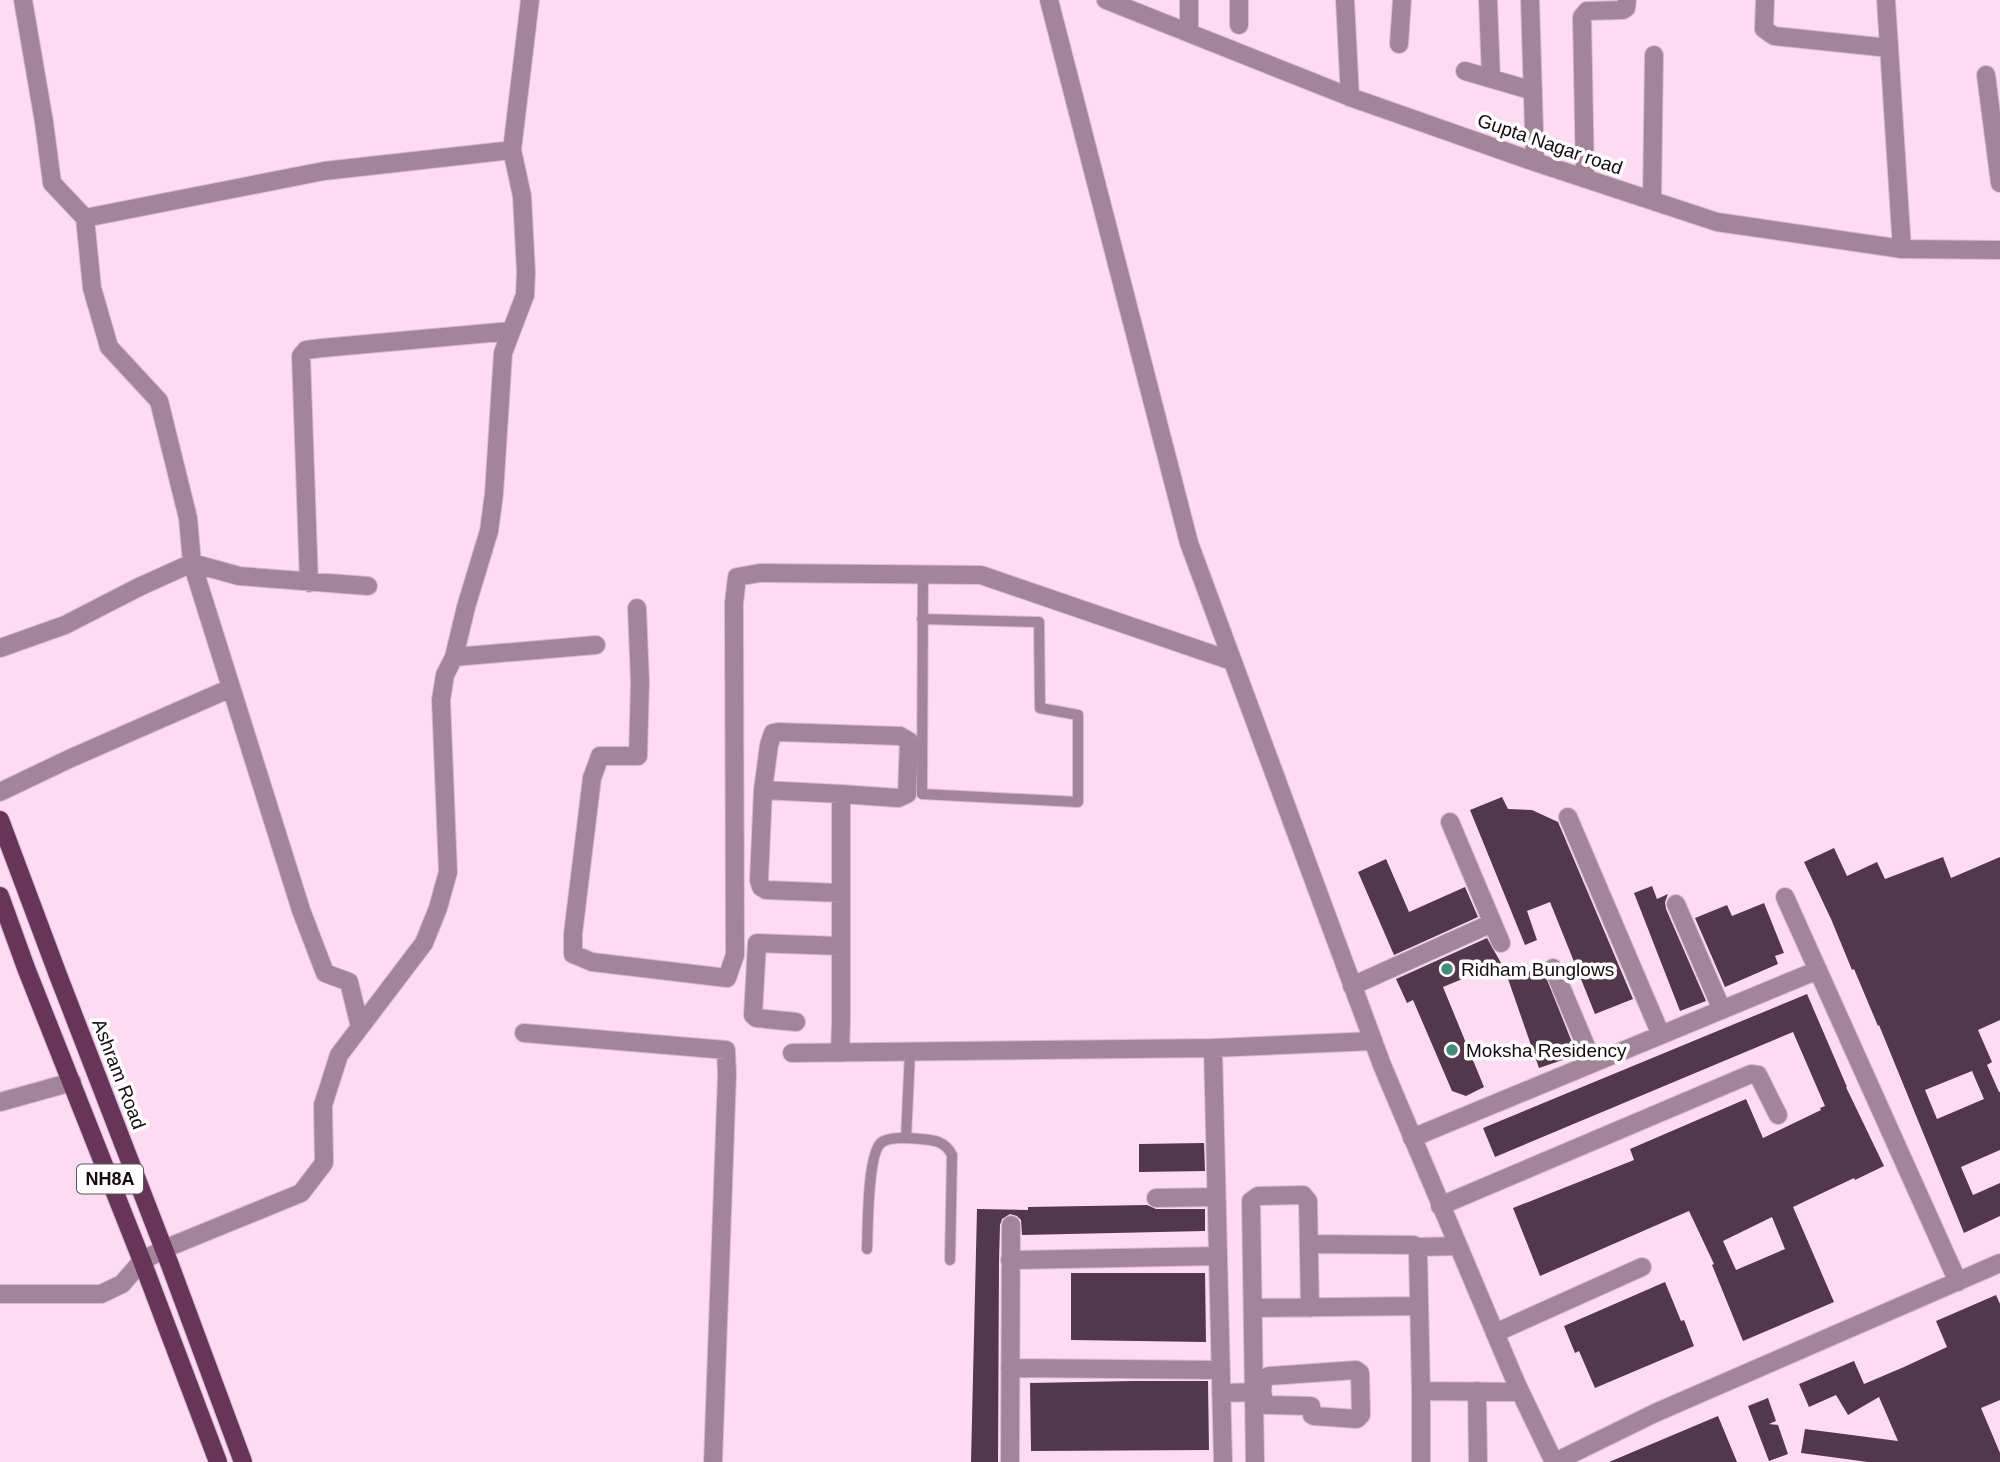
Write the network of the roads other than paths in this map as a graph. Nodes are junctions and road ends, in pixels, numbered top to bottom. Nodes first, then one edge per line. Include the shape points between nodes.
1 (23, 0) edge
2 (530, 0) edge
3 (1049, 0) edge
4 (1106, 0) edge
5 (1189, 0) edge
6 (1239, 0) edge
7 (1345, 0) edge
8 (1402, 0) edge
9 (1488, 0) edge
10 (1530, 0) edge
11 (1627, 0) edge
12 (1765, 0) edge
13 (1886, 0) edge
14 (1239, 26) dead end
15 (1189, 32) junction
16 (1399, 44) dead end
17 (1889, 48) junction
18 (1654, 55) dead end
19 (1465, 71) dead end
20 (1986, 75) dead end
21 (1491, 78) junction
22 (1533, 91) junction
23 (1350, 97) junction
24 (512, 150) junction
25 (1999, 160) edge
26 (1535, 162) junction
27 (1585, 178) junction
28 (2000, 183) edge
29 (1652, 200) junction
30 (85, 218) junction
31 (1902, 249) junction
32 (2000, 250) edge
33 (511, 331) junction
34 (192, 563) junction
35 (923, 574) junction
36 (309, 583) junction
37 (368, 586) dead end
38 (637, 608) dead end
39 (922, 619) junction
40 (596, 645) dead end
41 (0, 648) edge
42 (454, 657) junction
43 (1232, 661) junction
44 (232, 688) junction
45 (763, 790) junction
46 (0, 792) edge
47 (841, 794) junction
48 (1568, 817) dead end
49 (0, 820) edge
50 (1450, 822) dead end
51 (841, 893) junction
52 (0, 896) edge
53 (1785, 897) dead end
54 (1676, 904) dead end
55 (1492, 923) junction
56 (1501, 943) dead end
57 (840, 946) junction
58 (1553, 968) dead end
59 (1818, 970) junction
60 (1352, 986) junction
61 (1722, 1010) junction
62 (796, 1023) dead end
63 (360, 1027) junction
64 (524, 1033) dead end
65 (1661, 1035) junction
66 (1373, 1041) junction
67 (1213, 1048) junction
68 (910, 1052) junction
69 (792, 1053) dead end
70 (840, 1053) junction
71 (1593, 1063) junction
72 (72, 1082) junction
73 (0, 1102) edge
74 (1778, 1115) dead end
75 (906, 1138) junction
76 (1412, 1138) junction
77 (1216, 1197) junction
78 (1156, 1198) dead end
79 (1440, 1206) junction
80 (1010, 1225) dead end
81 (1308, 1244) junction
82 (1458, 1246) junction
83 (1417, 1247) junction
84 (164, 1249) junction
85 (867, 1249) dead end
86 (1218, 1256) junction
87 (950, 1260) dead end
88 (1010, 1260) junction
89 (142, 1261) junction
90 (2000, 1263) edge
91 (1642, 1267) dead end
92 (1958, 1282) junction
93 (0, 1294) edge
94 (1419, 1306) junction
95 (1254, 1308) junction
96 (1310, 1308) junction
97 (1495, 1333) junction
98 (1010, 1367) junction
99 (1220, 1370) junction
100 (1420, 1391) junction
101 (1477, 1391) junction
102 (1259, 1392) junction
103 (1520, 1392) junction
104 (1221, 1393) junction
105 (218, 1462) edge
106 (243, 1462) edge
107 (713, 1462) edge
108 (1010, 1462) edge
109 (1223, 1462) edge
110 (1255, 1462) edge
111 (1421, 1462) edge
112 (1478, 1462) edge
113 (1555, 1462) edge

1 - 30 street via 51,183
2 - 24 street
3 - 43 street via 1189,543
4 - 15 street, Gupta Nagar road
5 - 15 street
6 - 14 street
7 - 23 street
8 - 16 street
9 - 21 street
10 - 22 street
11 - 27 street via 1623,10 1587,11 1582,17
12 - 17 street via 1763,29 1774,36
13 - 17 street
15 - 23 street, Gupta Nagar road
17 - 31 street
18 - 29 street
19 - 21 street
20 - 25 street
21 - 22 street
22 - 26 street
23 - 26 street, Gupta Nagar road
24 - 30 street via 324,171
24 - 33 street via 522,196 526,272 525,295
25 - 28 street
26 - 27 street, Gupta Nagar road
27 - 29 street, Gupta Nagar road
29 - 31 street, Gupta Nagar road via 1717,222
30 - 34 street via 92,288 109,347 159,401 188,518
31 - 32 street, Gupta Nagar road
33 - 36 street via 314,349 301,356
33 - 42 street via 503,353 489,531
34 - 36 street via 239,576
34 - 41 street via 65,625
34 - 44 street
35 - 38 street via 760,573 737,577 735,955 727,978 592,962 573,954 592,778 600,756 638,756
35 - 39 lane
35 - 43 street via 981,575
36 - 37 street
39 - 39 lane via 922,794 1078,802 1078,715 1040,708 1039,622
40 - 42 street
42 - 63 street via 441,699 448,872 424,943
43 - 60 street
44 - 46 street
44 - 63 street via 325,973 349,982
45 - 47 street
45 - 47 street via 773,733 901,736 909,741 906,794
45 - 51 street via 761,887
47 - 51 street
48 - 65 street
49 - 84 main road, Ashram Road
50 - 55 street
51 - 57 street
52 - 72 main road, NH8A
53 - 59 street
54 - 61 street
55 - 56 street
55 - 60 street
57 - 62 street via 757,943 753,1015
57 - 70 street
58 - 71 street
59 - 61 street
59 - 92 street
60 - 66 street
61 - 65 street
63 - 84 street via 339,1055 323,1105 324,1163 301,1193
64 - 107 street via 726,1050
65 - 71 street
66 - 67 street
66 - 76 street
67 - 68 street
67 - 77 street
68 - 70 street
68 - 75 lane
69 - 70 street
71 - 76 street
72 - 73 street
72 - 89 main road, NH8A
74 - 79 street via 1755,1073
75 - 85 lane via 886,1140 876,1148
75 - 87 lane via 936,1141 952,1155
76 - 79 street
77 - 78 street
77 - 86 street
79 - 82 street
80 - 88 street
81 - 83 street
81 - 95 street via 1306,1197 1258,1196 1251,1201
81 - 96 street
82 - 83 street
82 - 97 street
83 - 94 street
84 - 89 street
84 - 106 main road, Ashram Road
86 - 88 street
86 - 99 street
88 - 98 street
89 - 93 street via 122,1284 101,1294
89 - 105 main road, NH8A
90 - 92 street
91 - 97 street
92 - 113 street via 1655,1413
94 - 96 street
94 - 100 street
95 - 96 street
95 - 102 street
97 - 103 street
98 - 99 street
98 - 108 street
99 - 104 street
100 - 101 street
100 - 111 street
101 - 103 street
101 - 112 street
102 - 102 street via 1269,1376 1356,1370 1360,1373 1361,1415 1357,1419 1314,1416 1311,1406 1267,1405
102 - 104 street
102 - 110 street
103 - 113 street
104 - 109 street

